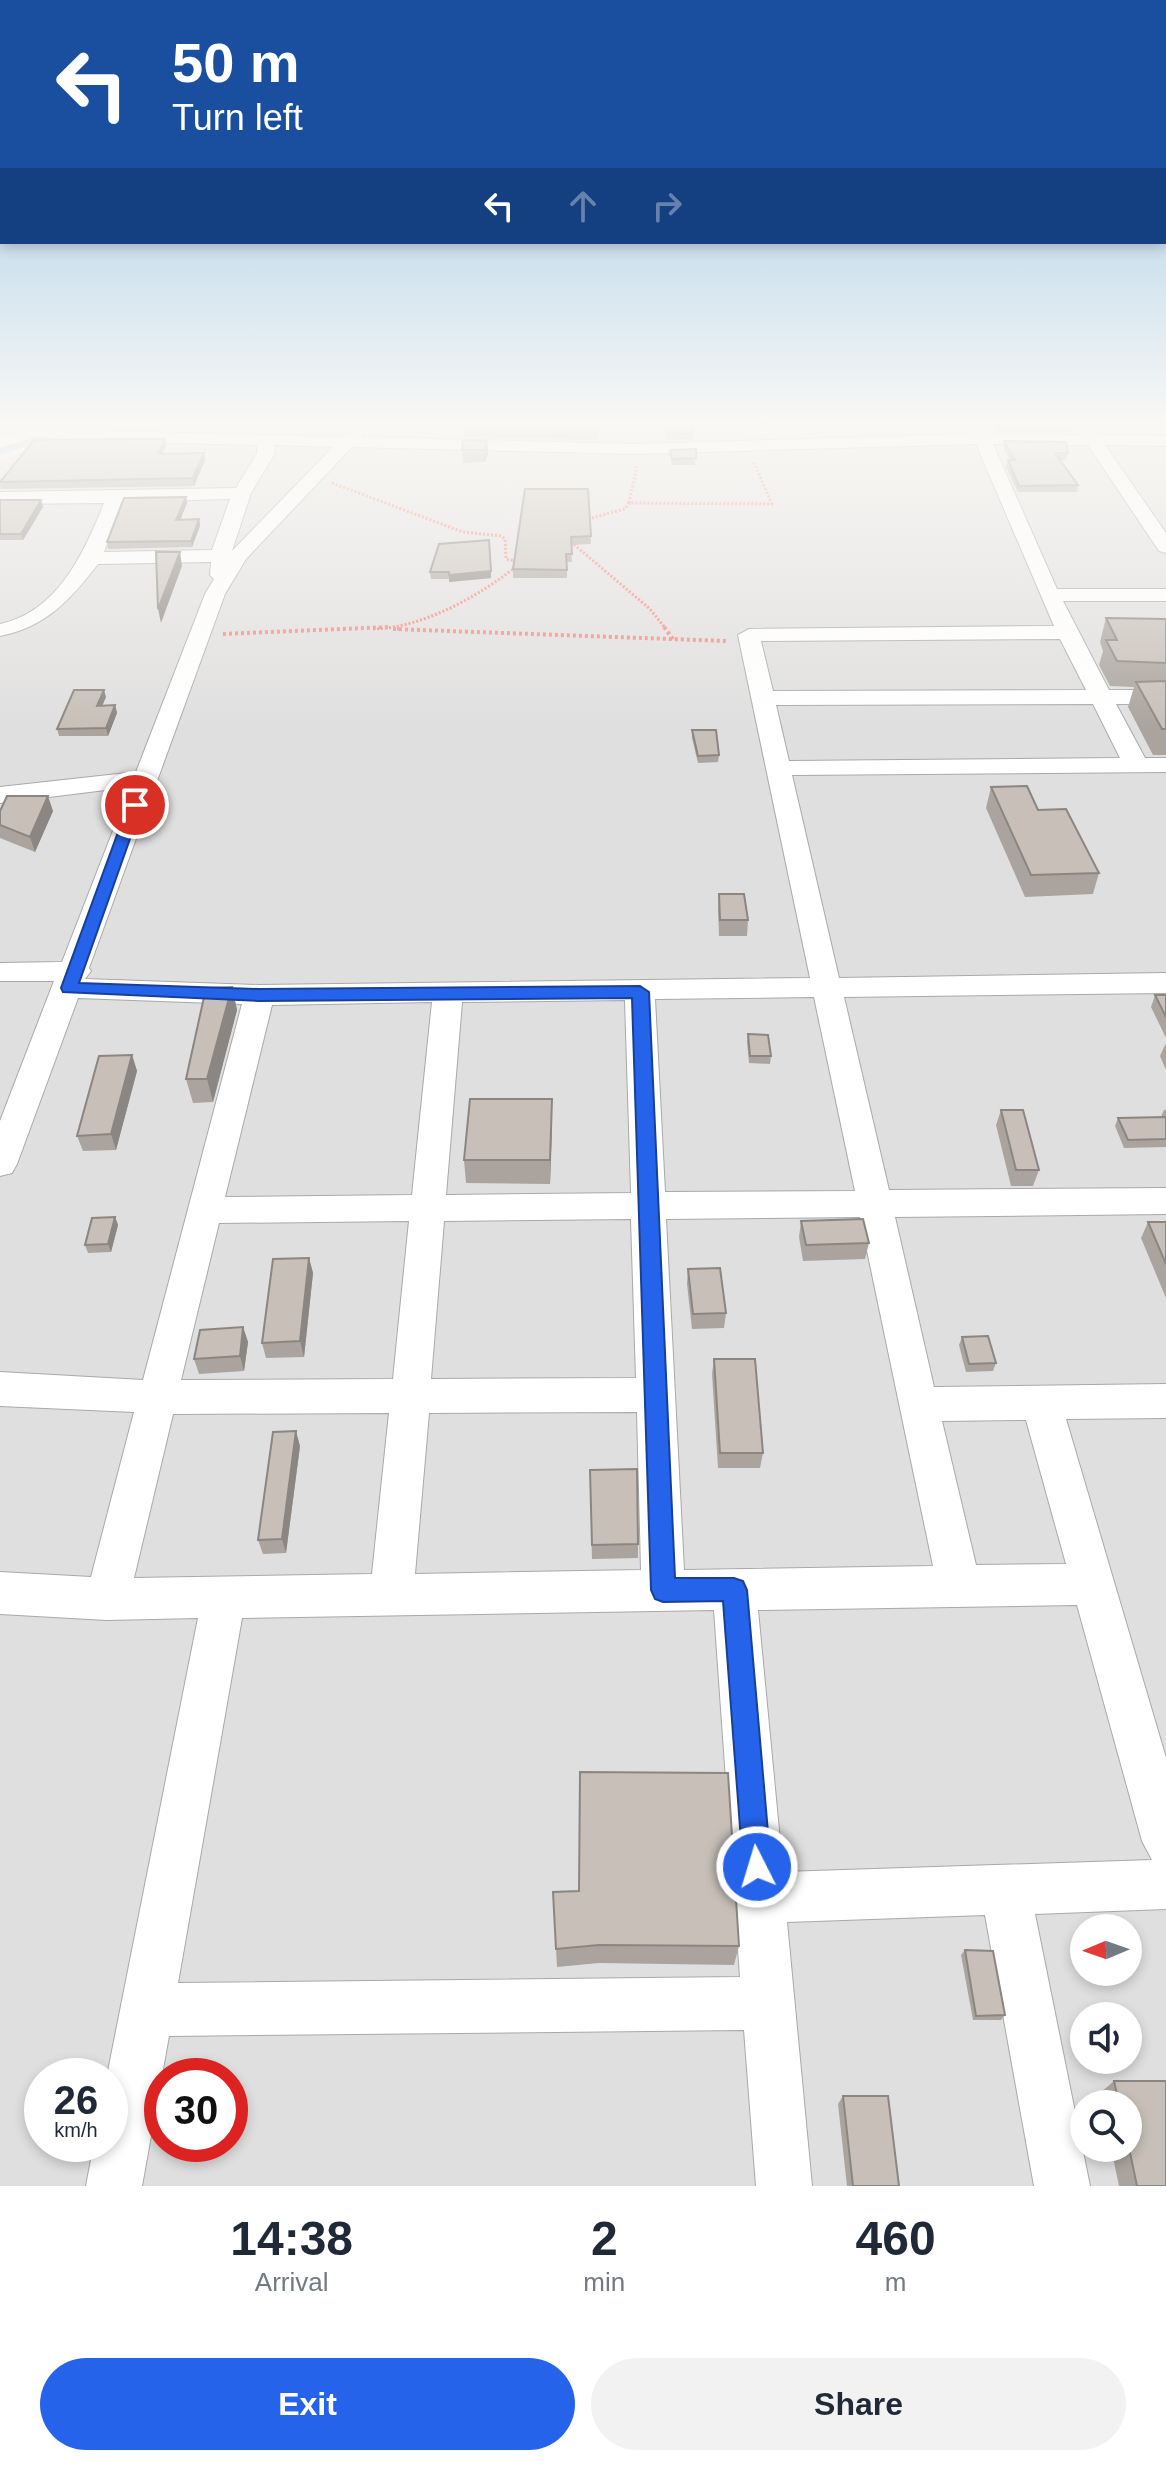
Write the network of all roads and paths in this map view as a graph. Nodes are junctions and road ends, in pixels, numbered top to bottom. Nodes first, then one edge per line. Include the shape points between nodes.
1 (105, 526) edge
2 (229, 526) edge
3 (266, 526) edge
4 (446, 526) edge
5 (1019, 526) edge
6 (1153, 526) edge
7 (560, 541) edge
8 (1166, 547) edge
9 (530, 555) edge
10 (222, 556) junction
11 (92, 558) junction
12 (521, 563) junction
13 (215, 594) junction
14 (1049, 595) junction
15 (1166, 595) edge
16 (384, 629) junction
17 (0, 630) edge
18 (1068, 632) junction
19 (198, 635) junction
20 (749, 635) junction
21 (674, 640) junction
22 (1101, 697) junction
23 (1166, 697) edge
24 (763, 698) junction
25 (1136, 765) junction
26 (1166, 765) edge
27 (779, 768) junction
28 (145, 778) junction
29 (0, 795) edge
30 (0, 972) edge
31 (72, 979) junction
32 (1166, 983) edge
33 (828, 990) junction
34 (640, 992) junction
35 (448, 993) junction
36 (259, 995) junction
37 (0, 1164) edge
38 (1166, 1201) edge
39 (875, 1206) junction
40 (649, 1207) junction
41 (428, 1208) junction
42 (205, 1210) junction
43 (0, 1389) edge
44 (656, 1395) junction
45 (410, 1396) junction
46 (158, 1397) junction
47 (1166, 1401) edge
48 (1041, 1402) junction
49 (919, 1404) junction
50 (1093, 1584) junction
51 (959, 1586) junction
52 (663, 1590) junction
53 (734, 1590) junction
54 (0, 1593) edge
55 (392, 1595) junction
56 (224, 1597) junction
57 (107, 1599) junction
58 (1166, 1841) edge
59 (1166, 1884) edge
60 (1005, 1890) junction
61 (760, 1898) junction
62 (768, 2003) junction
63 (147, 2010) junction
64 (114, 2186) edge
65 (784, 2186) edge
66 (1062, 2186) edge

1 - 11 street
2 - 10 street
3 - 13 street via 238,556
4 - 12 path via 501,536 506,559
5 - 14 street
6 - 8 street
7 - 21 path via 579,546 650,609
9 - 12 path
10 - 11 street
10 - 13 street
11 - 17 street via 60,598 32,622
12 - 16 path via 443,611
13 - 19 street
14 - 15 street
14 - 18 street
16 - 19 path
16 - 21 path
18 - 20 street
18 - 22 street
19 - 28 street
20 - 21 path via 726,641
20 - 24 street
22 - 23 street
22 - 24 street
22 - 25 street
24 - 27 street
25 - 26 street
25 - 27 street
27 - 33 street
28 - 29 street
28 - 31 street
30 - 31 street
31 - 36 street
31 - 37 street
32 - 33 street
33 - 34 street
33 - 39 street
34 - 35 street
34 - 40 street
35 - 36 street
35 - 41 street
36 - 42 street
38 - 39 street
39 - 40 street
39 - 49 street
40 - 41 street
40 - 44 street
41 - 42 street
41 - 45 street
42 - 46 street
43 - 46 street
44 - 45 street
44 - 52 street
45 - 46 street
45 - 55 street
46 - 57 street
47 - 48 street
48 - 49 street
48 - 50 street
49 - 51 street
50 - 51 street
50 - 58 street
51 - 53 street
52 - 53 street
52 - 55 street
53 - 61 street
54 - 57 street
55 - 56 street
56 - 57 street
56 - 63 street
59 - 60 street
60 - 61 street
60 - 66 street
61 - 62 street
62 - 63 street
62 - 65 street
63 - 64 street

